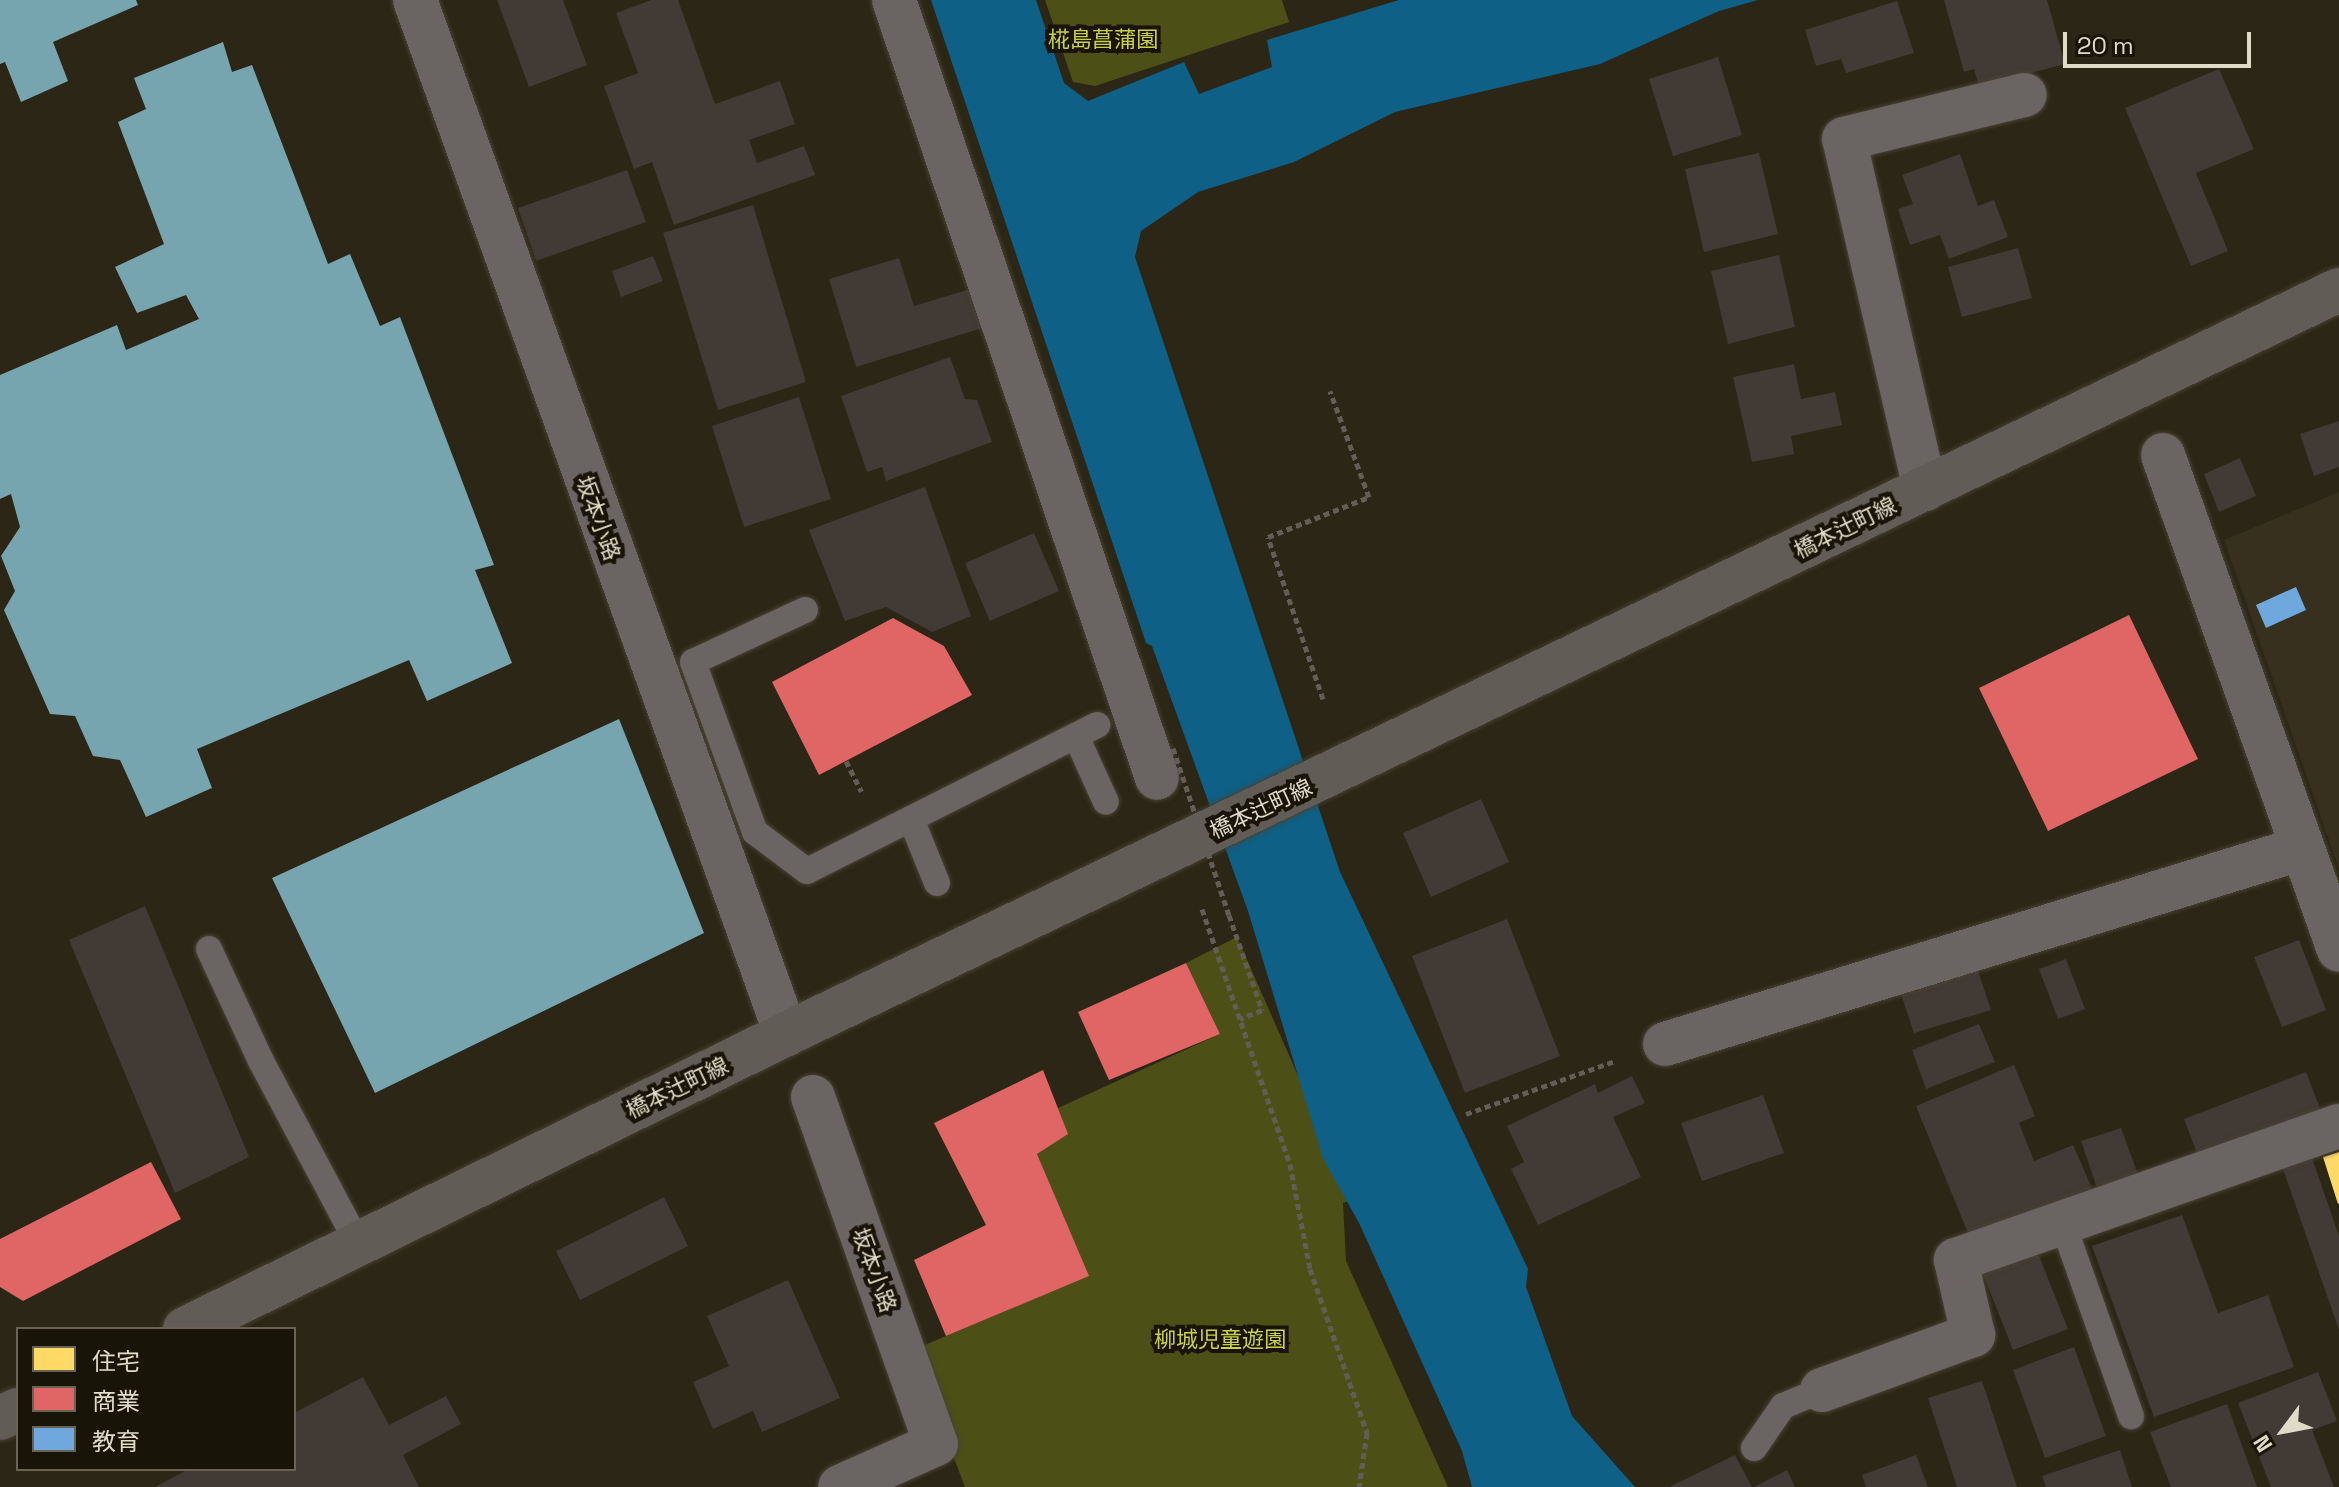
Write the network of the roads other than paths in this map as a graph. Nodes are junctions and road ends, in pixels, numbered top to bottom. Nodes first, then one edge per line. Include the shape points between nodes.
1 (415, 0) edge
2 (894, 0) edge
3 (2025, 95) dead end
4 (2339, 290) edge
5 (2163, 455) dead end
6 (1925, 489) junction
7 (805, 610) dead end
8 (674, 670) junction
9 (1165, 763) road end
10 (1106, 802) dead end
11 (911, 819) junction
12 (735, 840) junction
13 (2303, 848) junction
14 (937, 883) dead end
15 (209, 949) dead end
16 (2339, 950) edge
17 (786, 1034) junction
18 (1665, 1044) road end
19 (813, 1097) dead end
20 (2339, 1126) edge
21 (2063, 1224) junction
22 (359, 1245) junction
23 (189, 1327) edge
24 (1822, 1390) joint
25 (2131, 1416) dead end
26 (1754, 1448) dead end
27 (840, 1487) edge

1 - 8 street, 坂本小路
2 - 9 street
3 - 6 street via 1844,139
4 - 6 main road, 橋本辻町線
5 - 13 street
6 - 17 main road, 橋本辻町線
7 - 8 lane
8 - 12 street, 坂本小路
10 - 11 lane via 1086,731
11 - 12 lane via 807,871
11 - 14 lane
12 - 17 street, 坂本小路
13 - 16 street
13 - 18 street
15 - 22 lane via 261,1061
17 - 22 main road, 橋本辻町線
19 - 27 street, 坂本小路 via 936,1444
20 - 21 street
21 - 24 street via 1956,1260 1973,1335
21 - 25 lane
22 - 23 main road, 橋本辻町線
24 - 26 lane via 1783,1406

